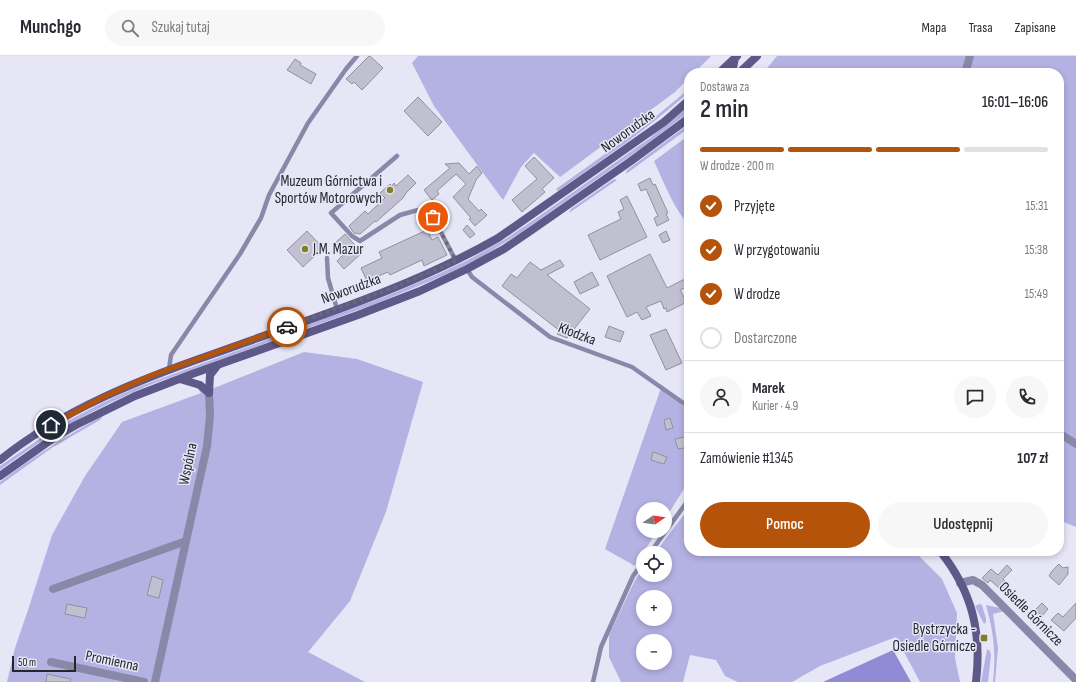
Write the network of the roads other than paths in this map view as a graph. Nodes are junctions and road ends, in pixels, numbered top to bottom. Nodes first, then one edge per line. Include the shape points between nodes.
1 (357, 56) edge
2 (757, 56) edge
3 (970, 56) edge
4 (736, 57) edge
5 (751, 62) junction
6 (724, 68) edge
7 (733, 68) edge
8 (744, 68) edge
9 (749, 68) edge
10 (966, 68) edge
11 (684, 104) edge
12 (684, 122) edge
13 (397, 156) dead end
14 (328, 258) dead end
15 (456, 261) junction
16 (467, 269) junction
17 (336, 309) junction
18 (217, 366) junction
19 (169, 369) junction
20 (180, 379) junction
21 (209, 393) junction
22 (684, 403) edge
23 (1064, 436) edge
24 (1076, 444) edge
25 (0, 460) edge
26 (0, 476) edge
27 (684, 506) edge
28 (186, 541) junction
29 (655, 546) edge
30 (944, 556) edge
31 (636, 572) edge
32 (960, 583) junction
33 (53, 589) dead end
34 (51, 662) dead end
35 (1076, 680) edge
36 (144, 682) edge
37 (156, 682) edge
38 (593, 682) edge
39 (976, 682) edge

1 - 19 lane via 308,123 269,195 261,218 240,254 170,355
2 - 5 main road
3 - 10 street
4 - 6 main road
4 - 7 main road
5 - 8 main road
5 - 9 main road
11 - 15 main road, Noworudzka via 664,122 545,206 498,238
12 - 16 main road, Noworudzka via 504,249
13 - 15 lane via 331,213 360,241 400,215 418,210 426,211 433,217
14 - 17 lane via 328,278
15 - 17 main road, Noworudzka
16 - 18 main road, Noworudzka via 420,291
16 - 22 lane, Kłodzka via 472,277 550,337 632,367
17 - 19 main road, Noworudzka
18 - 20 main road, Noworudzka
18 - 21 main road via 210,375
19 - 25 main road, Noworudzka via 101,398 51,425
20 - 21 main road via 200,385
20 - 26 main road, Noworudzka via 135,396 76,425
21 - 28 street, Wspólna via 207,446
23 - 24 street
27 - 29 lane
28 - 33 street
28 - 37 street, Wspólna
30 - 32 main road
31 - 38 lane via 602,647
32 - 35 street, Osiedle Górnicze via 973,580 982,585
32 - 39 main road via 971,604 977,635
34 - 36 street, Promienna

